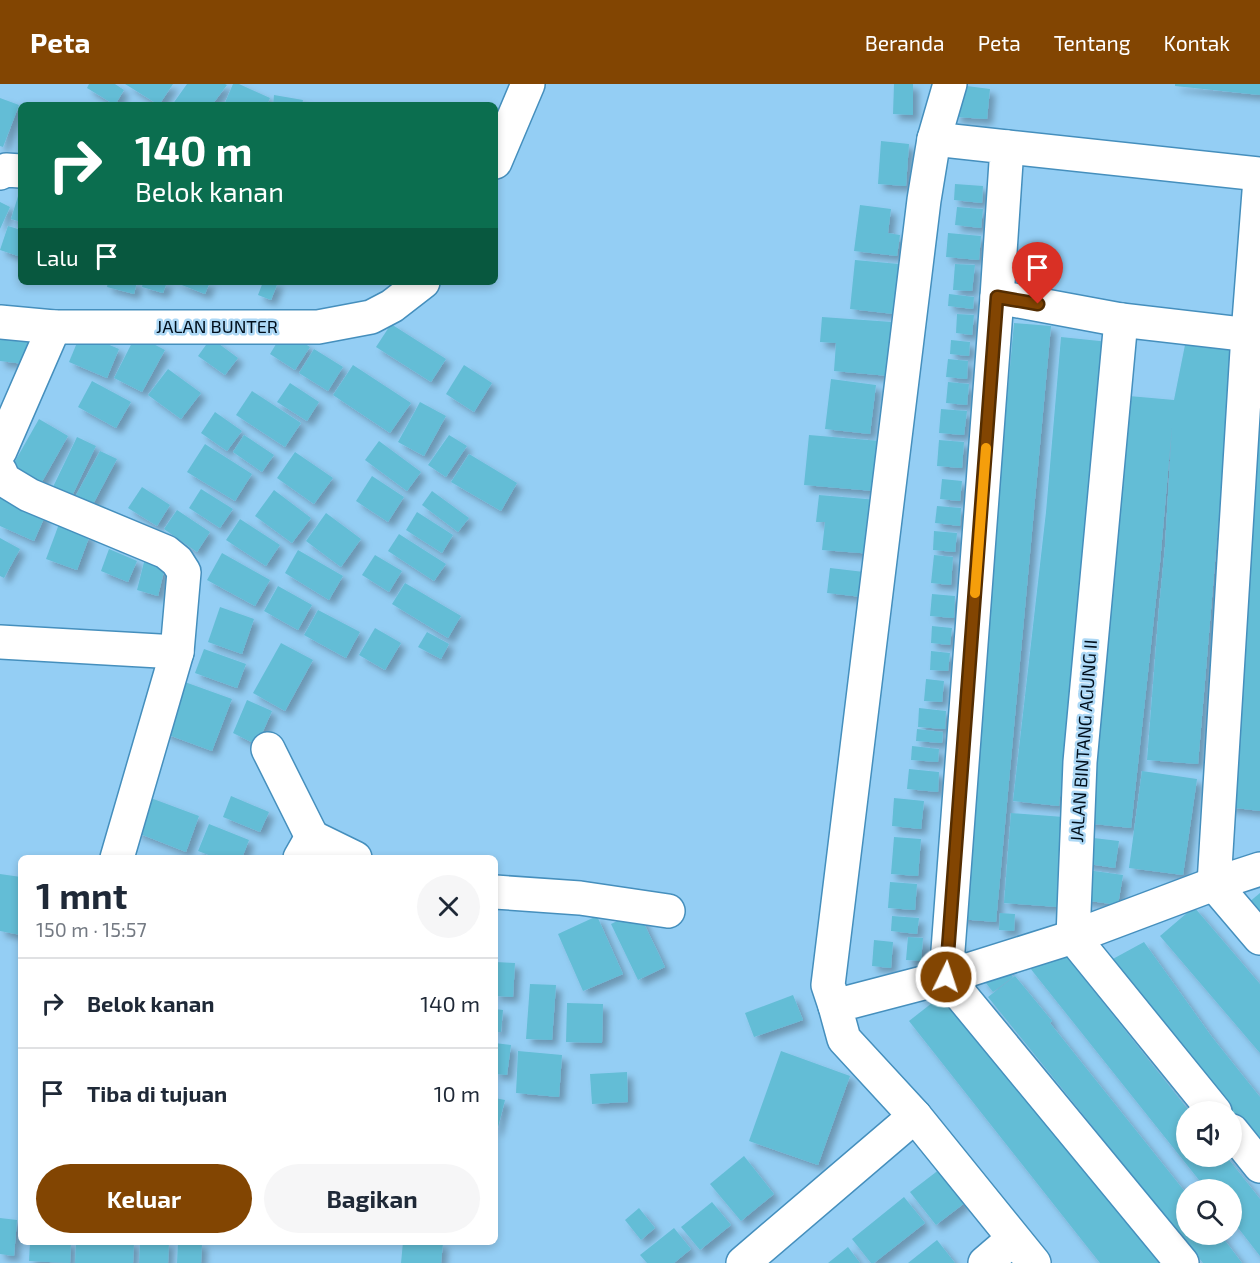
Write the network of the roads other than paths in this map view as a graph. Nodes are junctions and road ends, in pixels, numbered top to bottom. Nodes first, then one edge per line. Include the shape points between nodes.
1 (528, 84) edge
2 (950, 84) edge
3 (934, 139) junction
4 (1007, 147) junction
5 (498, 155) edge
6 (18, 171) edge
7 (0, 173) edge
8 (1260, 174) edge
9 (1260, 179) edge
10 (419, 285) edge
11 (997, 297) junction
12 (1121, 320) junction
13 (0, 322) edge
14 (54, 327) junction
15 (1254, 335) edge
16 (0, 452) edge
17 (0, 471) edge
18 (0, 642) edge
19 (177, 652) junction
20 (268, 749) dead end
21 (306, 848) edge
22 (122, 855) edge
23 (340, 855) edge
24 (1260, 869) edge
25 (1214, 884) junction
26 (498, 892) edge
27 (668, 911) dead end
28 (1073, 937) junction
29 (1260, 938) edge
30 (946, 977) junction
31 (835, 1006) junction
32 (1206, 1101) edge
33 (915, 1116) junction
34 (1242, 1144) edge
35 (1260, 1166) edge
36 (1024, 1251) edge
37 (743, 1263) edge
38 (985, 1263) edge
39 (1182, 1263) edge

1 - 5 street
2 - 3 street
3 - 4 street
3 - 31 street via 828,985
4 - 8 street
4 - 11 street
6 - 7 street
9 - 15 street
10 - 14 street, JALAN BUNTER via 371,317 318,327
11 - 12 street
11 - 30 street
12 - 15 street
12 - 28 street, JALAN BINTANG AGUNG II via 1080,762
13 - 14 street, JALAN BUNTER
14 - 16 street
15 - 25 street
17 - 19 street via 4,480 16,488 166,552 177,561 184,572
18 - 19 street
19 - 22 street
20 - 21 street
21 - 23 street
24 - 25 street
25 - 28 street
25 - 29 street
26 - 27 street via 580,898
28 - 30 street
28 - 32 street
30 - 31 street
30 - 39 street
31 - 33 street via 844,1039
33 - 36 street
33 - 37 street
34 - 35 street
36 - 38 street

